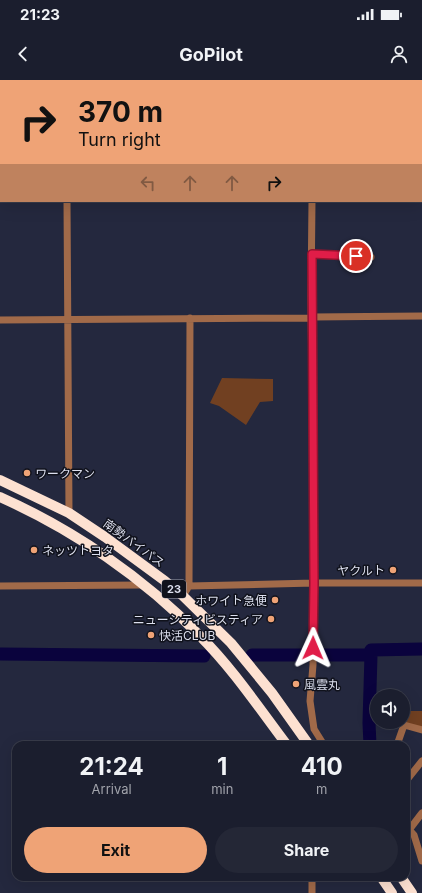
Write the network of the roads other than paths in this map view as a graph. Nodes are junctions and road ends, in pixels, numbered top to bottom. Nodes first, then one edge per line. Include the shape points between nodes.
1 (66, 202) edge
2 (312, 202) edge
3 (312, 254) junction
4 (371, 257) dead end
5 (422, 316) edge
6 (312, 317) junction
7 (190, 318) junction
8 (68, 319) junction
9 (0, 320) edge
10 (0, 480) edge
11 (0, 497) edge
12 (69, 513) junction
13 (314, 583) junction
14 (422, 583) edge
15 (143, 585) junction
16 (0, 586) edge
17 (189, 586) junction
18 (183, 596) junction
19 (422, 730) edge
20 (284, 741) edge
21 (306, 741) edge
22 (322, 741) edge
23 (398, 741) edge
24 (422, 761) edge
25 (410, 776) edge
26 (422, 813) edge
27 (410, 826) edge
28 (410, 830) edge
29 (422, 861) edge
30 (312, 881) edge
31 (384, 881) edge
32 (404, 881) edge
33 (312, 893) edge
34 (392, 893) edge
35 (412, 893) edge

1 - 8 street
2 - 3 street
3 - 4 street
3 - 6 street
5 - 6 street
6 - 7 street
6 - 13 street
7 - 8 street
7 - 17 street
8 - 9 street
8 - 12 street
10 - 12 highway, 南勢バイパス / 23
11 - 15 highway, 23 via 71,534 106,556
12 - 18 highway, 南勢バイパス / 23 via 139,561
13 - 14 street
13 - 17 street
13 - 22 street via 310,701 314,729
15 - 16 street
15 - 20 highway, 23 via 179,615 230,669
17 - 18 street
18 - 21 highway, 南勢バイパス / 23 via 231,644
19 - 23 street via 404,726
24 - 25 street
26 - 27 street
28 - 29 street via 414,835
30 - 33 street
31 - 34 highway
32 - 35 highway

